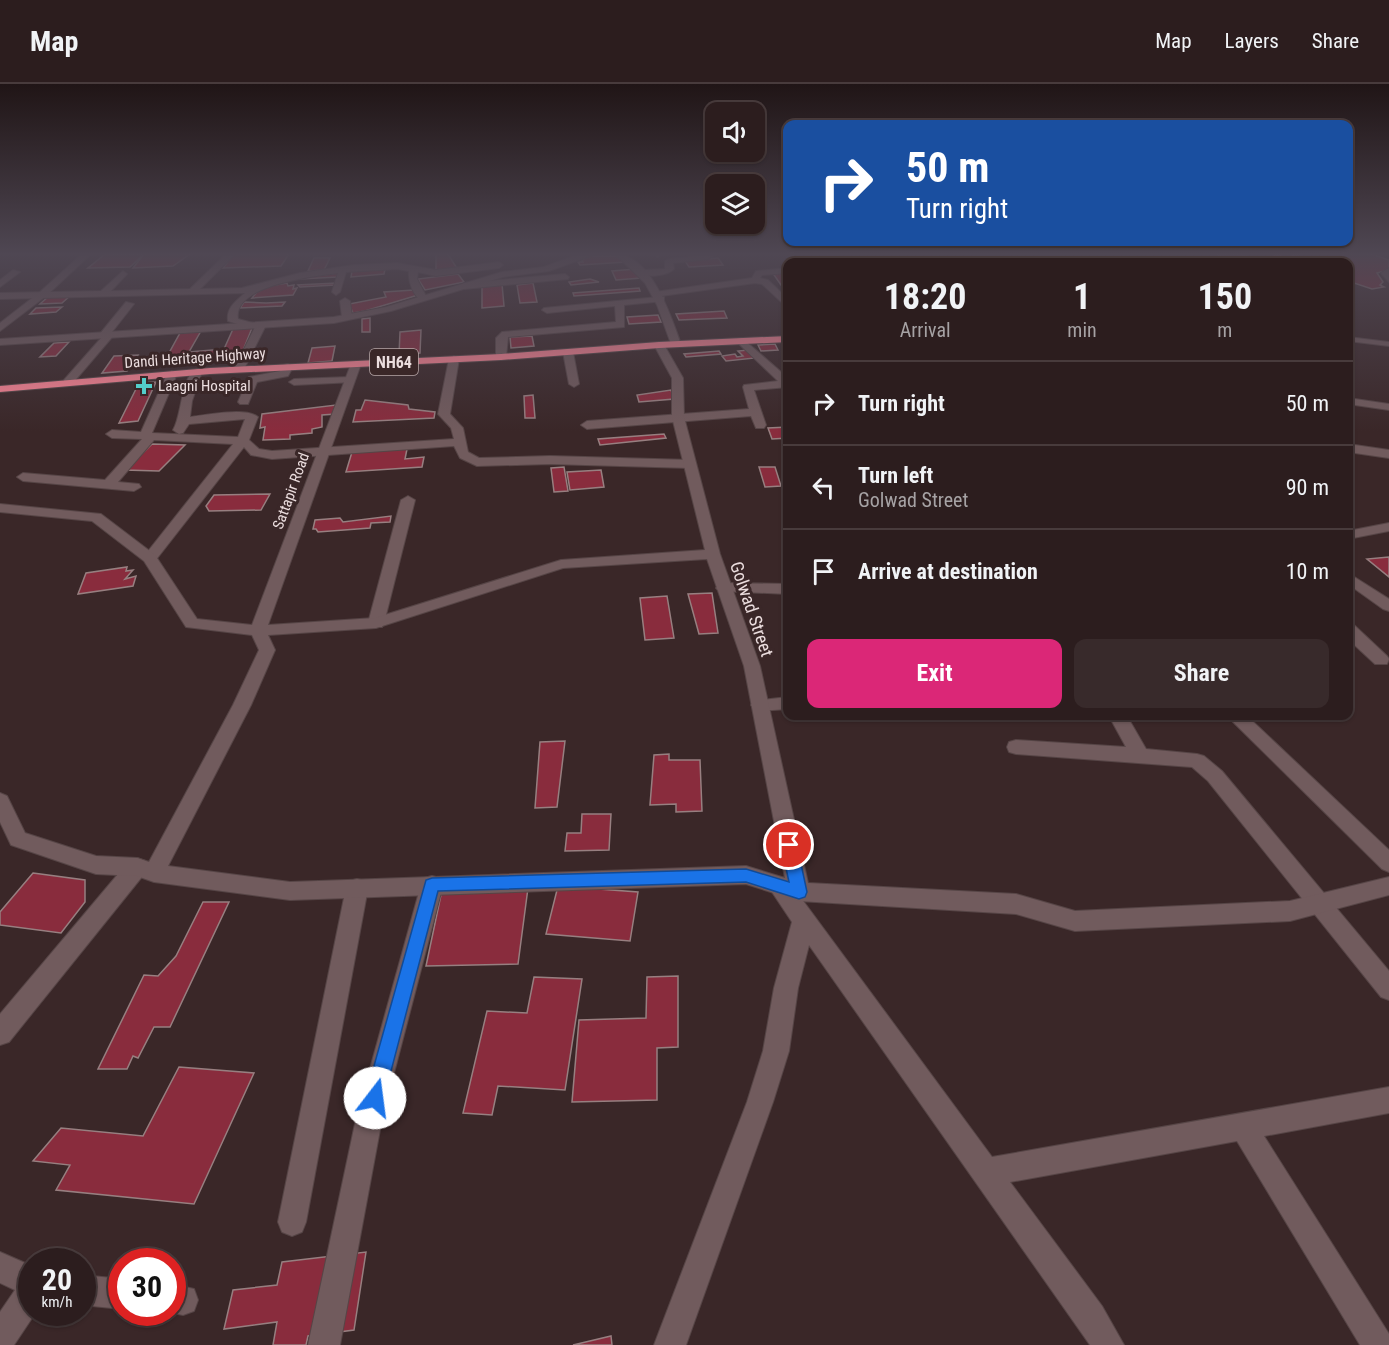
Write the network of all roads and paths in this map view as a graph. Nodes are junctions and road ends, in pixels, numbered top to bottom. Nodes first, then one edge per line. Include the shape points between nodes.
1 (19, 313) edge
2 (123, 313) edge
3 (233, 313) edge
4 (346, 313) edge
5 (372, 313) edge
6 (572, 313) edge
7 (620, 313) edge
8 (662, 313) edge
9 (346, 317) junction
10 (255, 325) junction
11 (0, 328) edge
12 (576, 328) junction
13 (107, 335) junction
14 (783, 339) edge
15 (742, 340) junction
16 (1353, 340) edge
17 (0, 342) edge
18 (668, 344) junction
19 (1389, 344) edge
20 (568, 352) junction
21 (501, 357) junction
22 (454, 359) junction
23 (356, 363) junction
24 (288, 367) junction
25 (239, 369) junction
26 (196, 372) junction
27 (172, 374) junction
28 (783, 379) edge
29 (350, 380) junction
30 (68, 382) junction
31 (294, 382) dead end
32 (783, 383) edge
33 (574, 384) dead end
34 (0, 389) edge
35 (244, 402) dead end
36 (1353, 402) edge
37 (1389, 407) edge
38 (756, 412) junction
39 (678, 417) junction
40 (185, 421) junction
41 (587, 425) dead end
42 (760, 425) dead end
43 (112, 434) dead end
44 (148, 436) junction
45 (175, 437) junction
46 (242, 441) junction
47 (460, 442) junction
48 (1353, 449) edge
49 (323, 450) junction
50 (1389, 454) edge
51 (690, 464) junction
52 (23, 477) dead end
53 (108, 485) junction
54 (134, 487) dead end
55 (408, 500) dead end
56 (0, 508) edge
57 (1389, 527) edge
58 (1353, 534) edge
59 (713, 554) junction
60 (150, 558) junction
61 (1353, 581) edge
62 (724, 588) junction
63 (783, 589) edge
64 (1389, 606) edge
65 (376, 623) junction
66 (258, 631) junction
67 (1353, 634) edge
68 (1381, 660) dead end
69 (783, 703) edge
70 (760, 705) junction
71 (1120, 720) edge
72 (1240, 720) edge
73 (1016, 747) dead end
74 (1140, 755) junction
75 (0, 801) edge
76 (6, 830) edge
77 (1389, 863) edge
78 (146, 870) junction
79 (432, 885) junction
80 (1389, 886) edge
81 (357, 888) junction
82 (789, 889) junction
83 (1317, 904) junction
84 (804, 920) junction
85 (1389, 989) edge
86 (0, 1033) edge
87 (1389, 1100) edge
88 (1243, 1126) junction
89 (986, 1172) junction
90 (292, 1222) dead end
91 (0, 1267) edge
92 (18, 1275) edge
93 (18, 1312) edge
94 (0, 1339) edge
95 (324, 1345) edge
96 (670, 1345) edge
97 (1108, 1345) edge
98 (1378, 1345) edge

1 - 11 street
2 - 13 street
3 - 10 street via 233,321
4 - 9 street
5 - 9 street
6 - 12 street
7 - 12 street via 621,325
8 - 18 street, Golwad Street
9 - 10 street via 303,324
10 - 13 street
10 - 25 street
12 - 21 street via 505,334 501,338
13 - 17 street
13 - 30 street
14 - 15 highway, Dandi Heritage Highway / NH64
15 - 18 highway, Dandi Heritage Highway / NH64
15 - 28 street
16 - 19 lane
18 - 20 highway, Dandi Heritage Highway / NH64
18 - 39 street, Golwad Street via 681,394
20 - 21 highway, Dandi Heritage Highway / NH64
20 - 33 street
21 - 22 highway, Dandi Heritage Highway / NH64
22 - 23 highway, Dandi Heritage Highway / NH64
22 - 47 street via 444,414 456,426
23 - 24 highway, Dandi Heritage Highway / NH64
23 - 29 street, Sattapir Road
24 - 25 highway, Dandi Heritage Highway / NH64
24 - 35 street via 284,374 252,379
25 - 26 highway, Dandi Heritage Highway / NH64
26 - 27 highway, Dandi Heritage Highway / NH64
26 - 40 street via 186,401
27 - 30 highway, Dandi Heritage Highway / NH64
27 - 44 street
29 - 31 street
29 - 49 street, Sattapir Road
30 - 34 highway, Dandi Heritage Highway / NH64
32 - 38 street via 748,387
36 - 37 street
38 - 39 street
38 - 42 street
39 - 41 street
39 - 51 street, Golwad Street
40 - 45 street
40 - 46 street via 250,416
43 - 44 street
44 - 45 street
44 - 53 street
45 - 46 street
46 - 49 street via 262,454
46 - 60 street
47 - 49 street
47 - 51 street via 461,453 477,462
48 - 50 street
49 - 66 street, Sattapir Road
51 - 59 street, Golwad Street
52 - 53 street
53 - 54 street
55 - 65 street
56 - 60 street via 96,517
57 - 58 street
59 - 62 street, Golwad Street
59 - 65 street via 561,564
60 - 66 street via 192,623
61 - 64 street
62 - 63 street
62 - 70 street, Golwad Street via 752,666
65 - 66 street
66 - 78 street via 267,650 242,705
67 - 68 street
69 - 70 street
70 - 82 street, Golwad Street
71 - 74 street
72 - 77 street
73 - 74 street
74 - 83 street via 1197,761 1215,776
75 - 76 street
76 - 78 street via 18,839 96,865
78 - 81 street via 290,891
78 - 86 street
79 - 81 street
79 - 82 street via 746,875
79 - 95 street via 369,1119
80 - 83 street
81 - 90 street
82 - 83 street via 1016,904 1075,921 1290,911
82 - 84 street
83 - 85 street
84 - 89 street
84 - 96 street via 786,988 776,1051 760,1102
87 - 88 street
88 - 89 street
88 - 98 street
89 - 97 street
91 - 92 street
93 - 94 street

